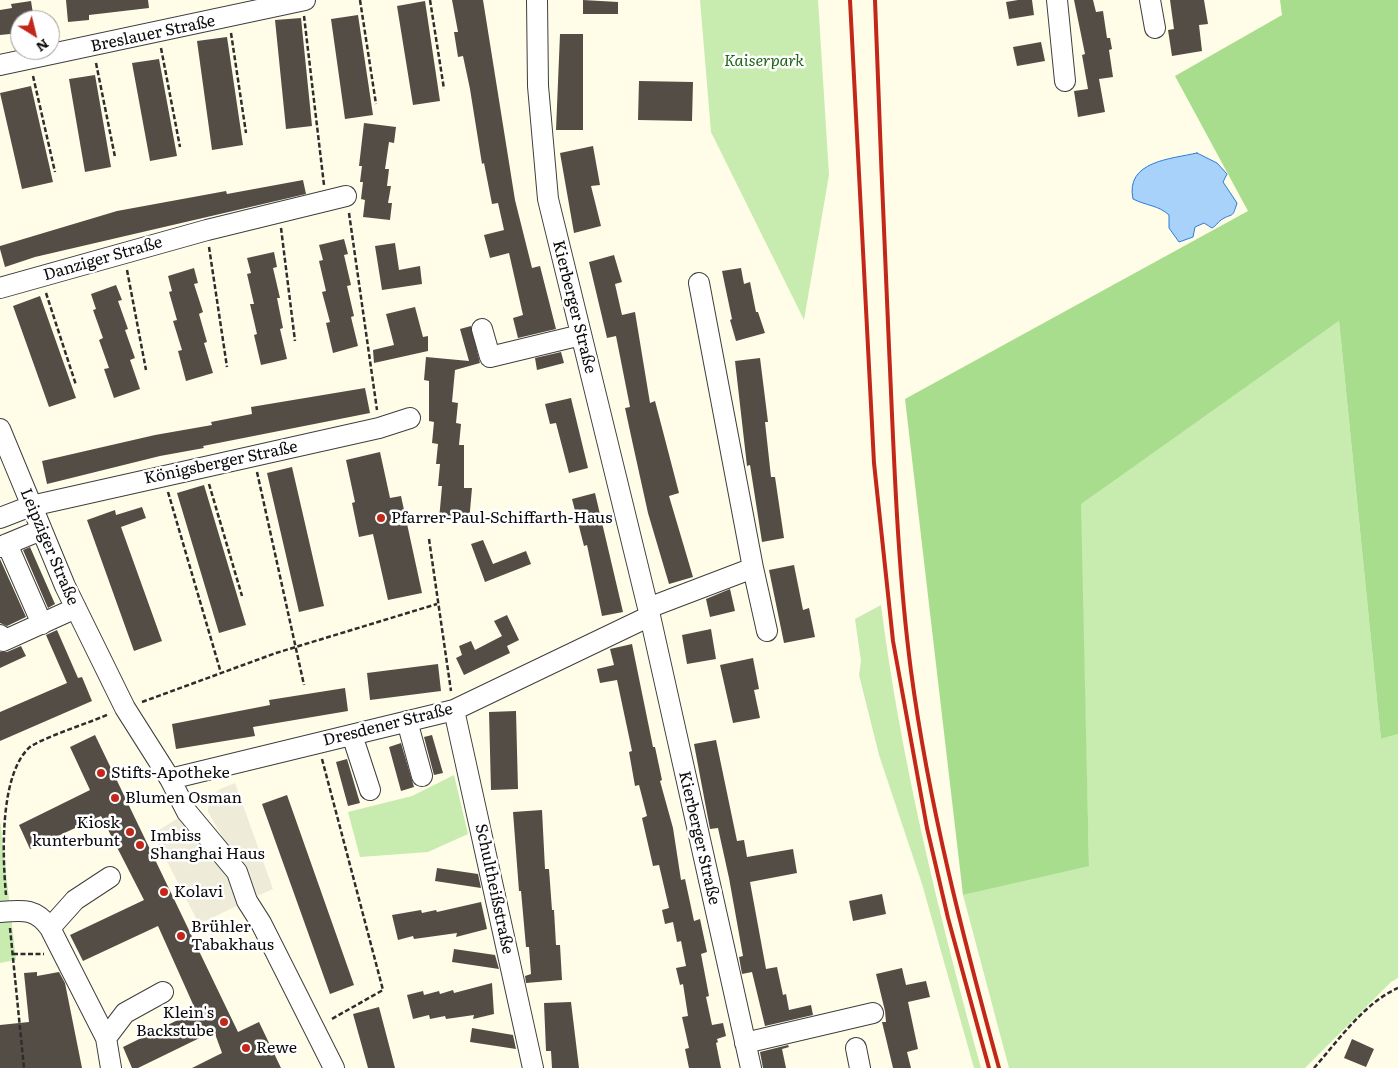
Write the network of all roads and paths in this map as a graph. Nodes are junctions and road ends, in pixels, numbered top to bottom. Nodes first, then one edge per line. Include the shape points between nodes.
1 (360, 0) edge
2 (430, 0) edge
3 (538, 0) edge
4 (1057, 0) edge
5 (1150, 0) edge
6 (296, 1) edge
7 (237, 10) edge
8 (1154, 28) dead end
9 (158, 33) junction
10 (93, 46) junction
11 (60, 53) edge
12 (29, 60) joint
13 (0, 66) edge
14 (1065, 81) dead end
15 (444, 89) dead end
16 (376, 104) dead end
17 (246, 133) dead end
18 (180, 147) dead end
19 (115, 157) dead end
20 (55, 172) dead end
21 (346, 196) joint
22 (326, 201) junction
23 (279, 213) junction
24 (207, 230) junction
25 (124, 253) junction
26 (41, 277) junction
27 (699, 283) dead end
28 (0, 288) edge
29 (482, 329) dead end
30 (581, 335) junction
31 (295, 341) dead end
32 (228, 367) dead end
33 (146, 370) dead end
34 (76, 385) dead end
35 (410, 418) dead end
36 (379, 428) junction
37 (0, 429) edge
38 (253, 456) junction
39 (204, 467) junction
40 (164, 476) junction
41 (31, 506) junction
42 (0, 518) edge
43 (41, 530) junction
44 (429, 539) dead end
45 (4, 545) edge
46 (753, 568) junction
47 (242, 596) dead end
48 (437, 604) junction
49 (76, 608) junction
50 (649, 612) junction
51 (42, 624) junction
52 (767, 632) dead end
53 (0, 635) edge
54 (297, 646) junction
55 (222, 673) junction
56 (304, 686) dead end
57 (125, 708) junction
58 (454, 710) junction
59 (407, 721) junction
60 (352, 735) junction
61 (317, 743) junction
62 (12, 763) dead end
63 (422, 776) dead end
64 (170, 779) junction
65 (370, 790) dead end
66 (1, 806) edge
67 (110, 877) dead end
68 (4, 911) edge
69 (50, 928) junction
70 (13, 954) junction
71 (64, 954) junction
72 (1398, 988) edge
73 (163, 992) dead end
74 (873, 1013) dead end
75 (314, 1030) junction
76 (106, 1038) junction
77 (745, 1043) junction
78 (856, 1048) dead end
79 (24, 1068) edge
80 (111, 1068) edge
81 (334, 1068) edge
82 (533, 1068) edge
83 (751, 1068) edge
84 (860, 1068) edge
85 (1314, 1068) edge

1 - 16 path
2 - 15 path
3 - 30 street, Kierberger Straße via 538,86 548,199
4 - 14 street
5 - 8 street
6 - 7 street, Breslauer Straße
6 - 22 path
7 - 9 street, Breslauer Straße
7 - 17 path
9 - 10 street, Breslauer Straße
9 - 18 path
10 - 11 street, Breslauer Straße
10 - 19 path
12 - 13 street, Breslauer Straße
12 - 20 path
21 - 22 street, Danziger Straße
21 - 36 path
22 - 23 street, Danziger Straße
23 - 24 street, Danziger Straße
23 - 31 path
24 - 25 street, Danziger Straße
24 - 32 path
25 - 26 street, Danziger Straße
25 - 33 path
26 - 28 street, Danziger Straße
26 - 34 path
27 - 46 street
29 - 30 street via 490,357
30 - 50 street, Kierberger Straße
35 - 36 street, Königsberger Straße
36 - 38 street, Königsberger Straße
37 - 41 street, Leipziger Straße
38 - 39 street, Königsberger Straße
38 - 54 path
39 - 40 street, Königsberger Straße
39 - 47 path
40 - 41 street, Königsberger Straße
40 - 55 path
41 - 42 street, Königsberger Straße
41 - 43 street, Leipziger Straße
43 - 45 street
43 - 49 street, Leipziger Straße
44 - 48 path
45 - 51 street
46 - 50 street
46 - 52 street
48 - 54 path
48 - 58 path
49 - 51 street
49 - 57 street, Leipziger Straße
50 - 58 street, Dresdener Straße
50 - 77 street, Kierberger Straße
51 - 53 street via 3,641
54 - 55 path
54 - 56 path
55 - 57 path
57 - 62 path via 31,746
57 - 64 street, Leipziger Straße
58 - 59 street, Dresdener Straße
58 - 82 street, Schultheißstraße
59 - 60 street, Dresdener Straße
59 - 63 street
60 - 61 street, Dresdener Straße
60 - 65 street
61 - 64 street, Dresdener Straße
61 - 75 path via 383,990
64 - 75 street, Leipziger Straße via 187,812 237,872 247,902 261,923
66 - 68 path
67 - 69 street via 76,900
68 - 69 street via 29,911 42,917
68 - 70 path
69 - 71 street
70 - 71 path
70 - 79 path
71 - 76 street
72 - 85 path via 1364,1013
73 - 76 street via 125,1013
74 - 77 street
75 - 81 street, Leipziger Straße
76 - 80 street
77 - 83 street, Kierberger Straße
78 - 84 street

